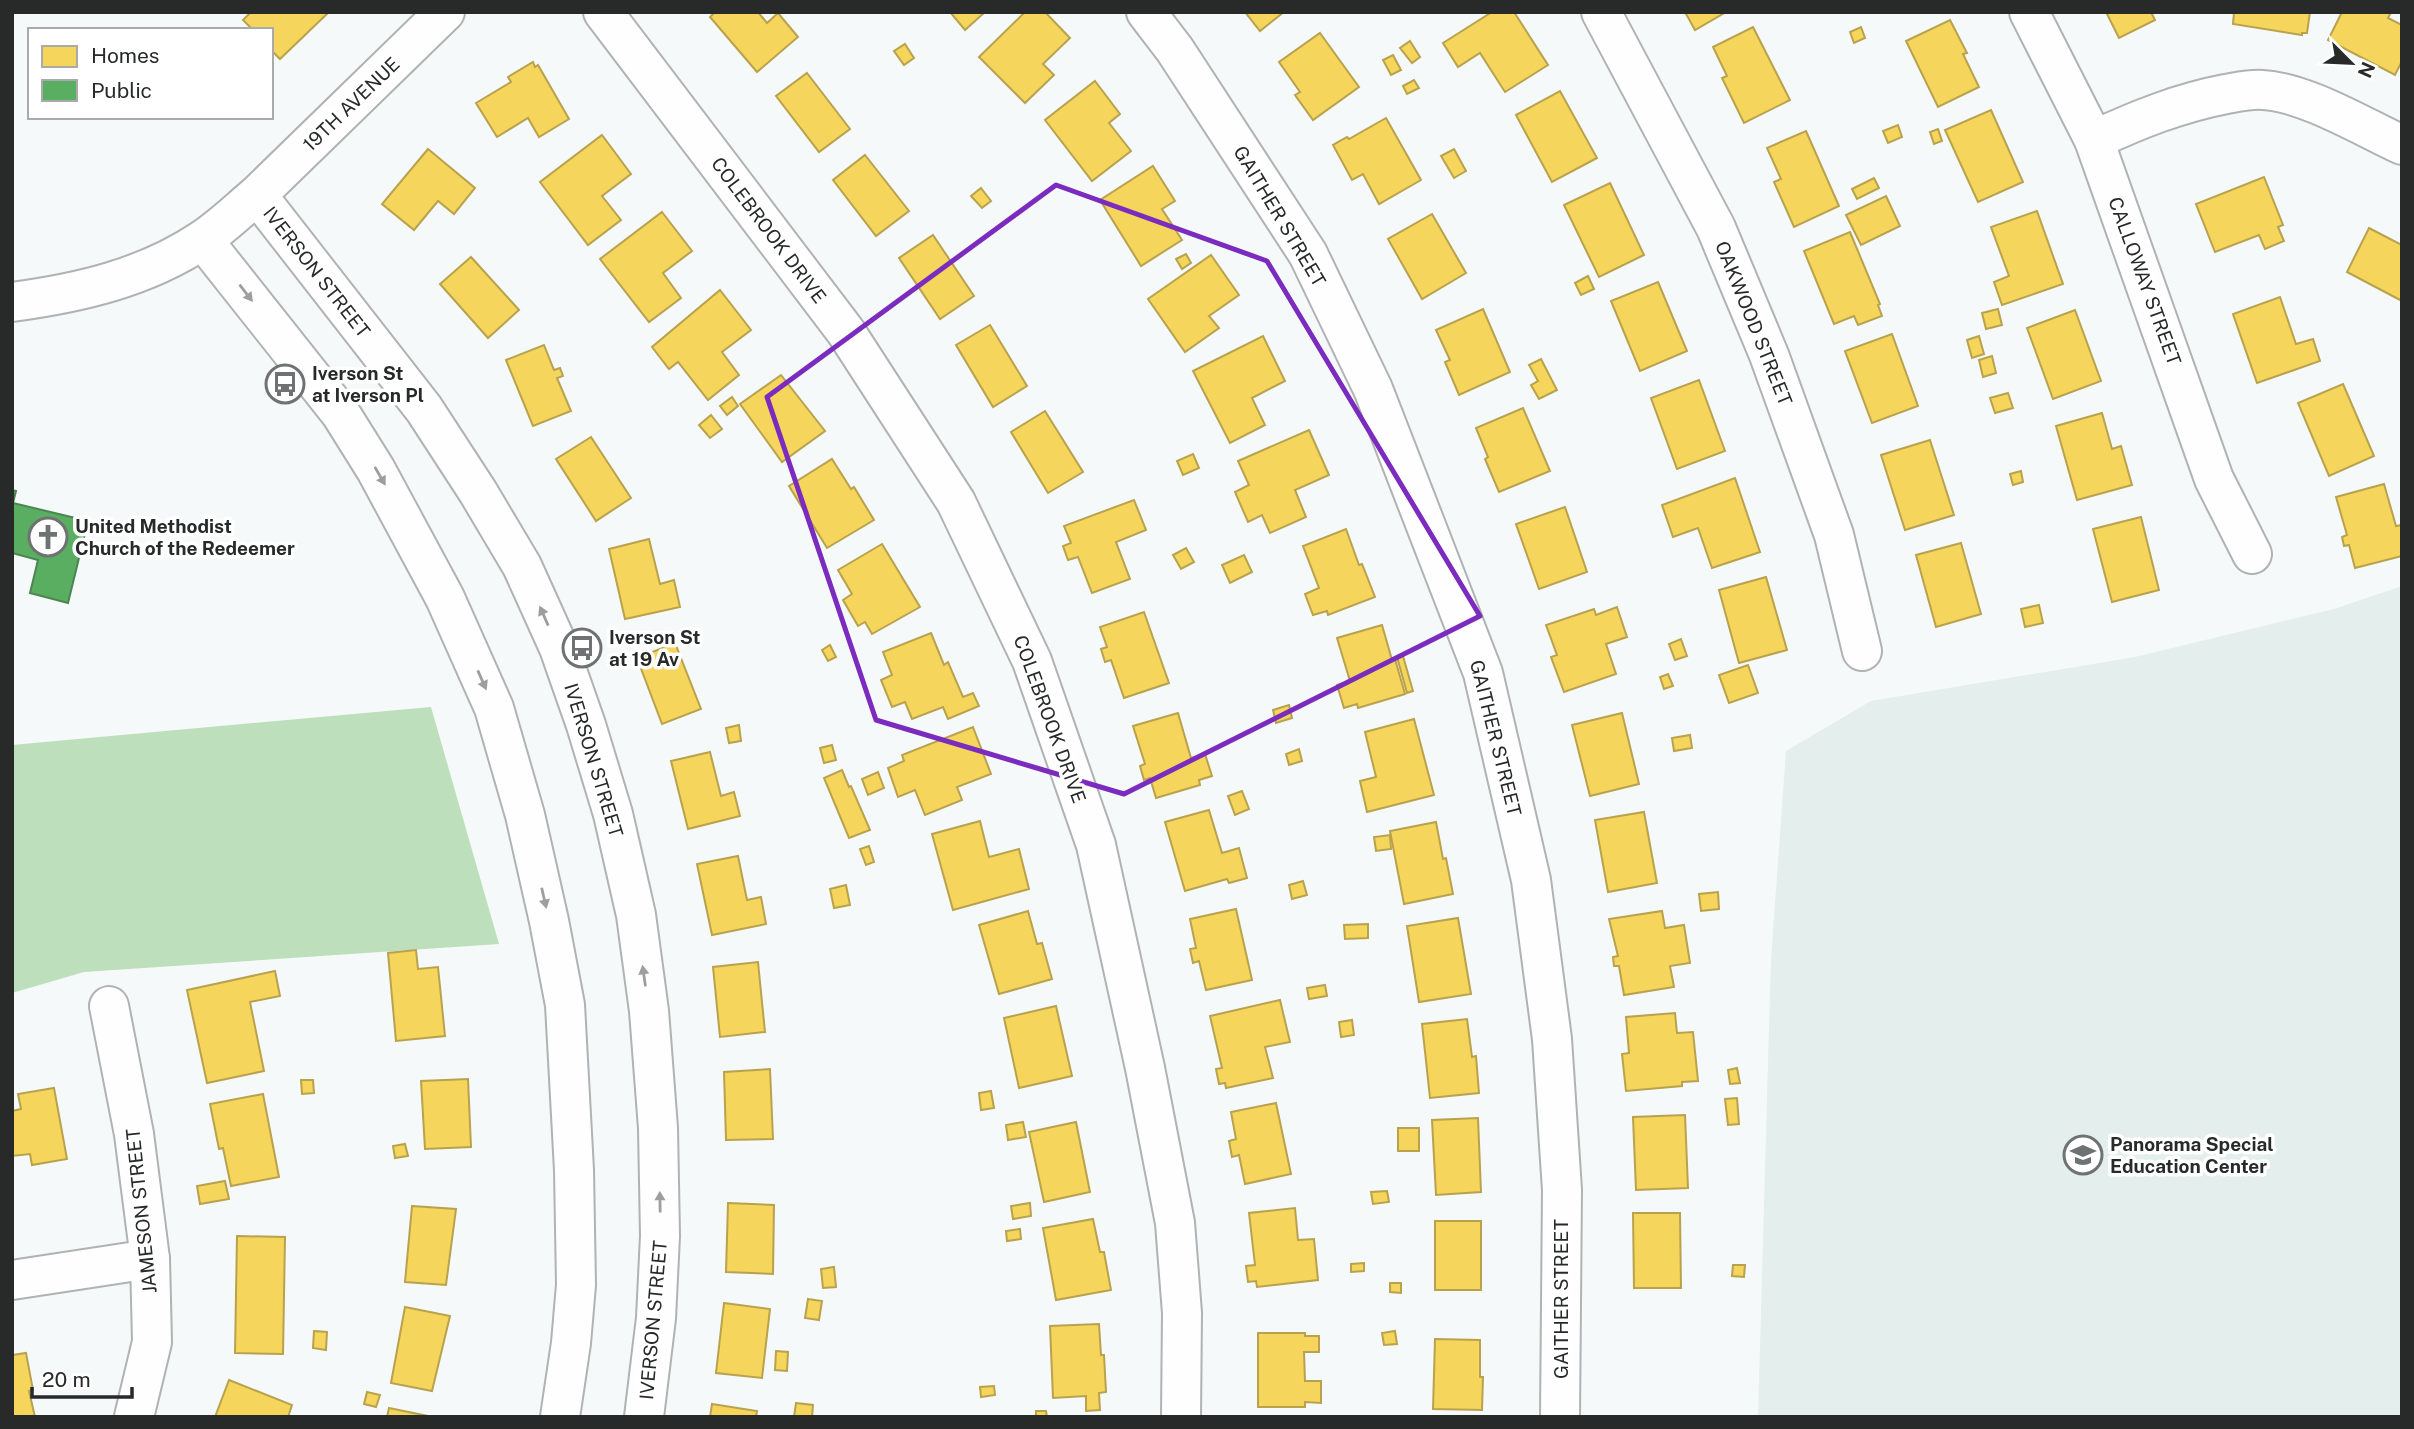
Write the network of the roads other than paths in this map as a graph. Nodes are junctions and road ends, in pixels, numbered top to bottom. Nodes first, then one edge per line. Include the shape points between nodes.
1 (445, 12) edge
2 (603, 12) edge
3 (1146, 12) edge
4 (1601, 12) edge
5 (2029, 12) edge
6 (2094, 140) junction
7 (2402, 145) edge
8 (257, 195) junction
9 (203, 240) junction
10 (12, 302) edge
11 (2252, 554) dead end
12 (1862, 651) dead end
13 (109, 1006) dead end
14 (150, 1259) junction
15 (12, 1280) edge
16 (134, 1417) edge
17 (560, 1417) edge
18 (644, 1417) edge
19 (1181, 1417) edge
20 (1560, 1417) edge

1 - 8 street, 19TH AVENUE
2 - 19 street, COLEBROOK DRIVE via 846,332 956,502 1032,661 1096,845 1145,1068 1175,1223 1182,1313
3 - 20 street, GAITHER STREET via 1308,254 1373,389 1482,673 1531,880 1552,1039 1562,1190
4 - 12 street, OAKWOOD STREET via 1716,228 1769,355 1834,535
5 - 6 street, CALLOWAY STREET
6 - 7 street via 2151,114 2205,98 2264,89 2322,107
6 - 11 street, CALLOWAY STREET via 2214,479
8 - 9 street, 19TH AVENUE
18 -> 8 street, IVERSON STREET via 660,1236 649,1011 636,915 586,724 559,648 522,566 478,492 424,409
9 - 10 street, 19TH AVENUE via 130,278
9 -> 17 street via 341,414 376,470 445,598 494,708 550,920 565,1005 576,1285
13 - 14 street, JAMESON STREET via 134,1134
14 - 15 street
14 - 16 street, JAMESON STREET via 152,1342

